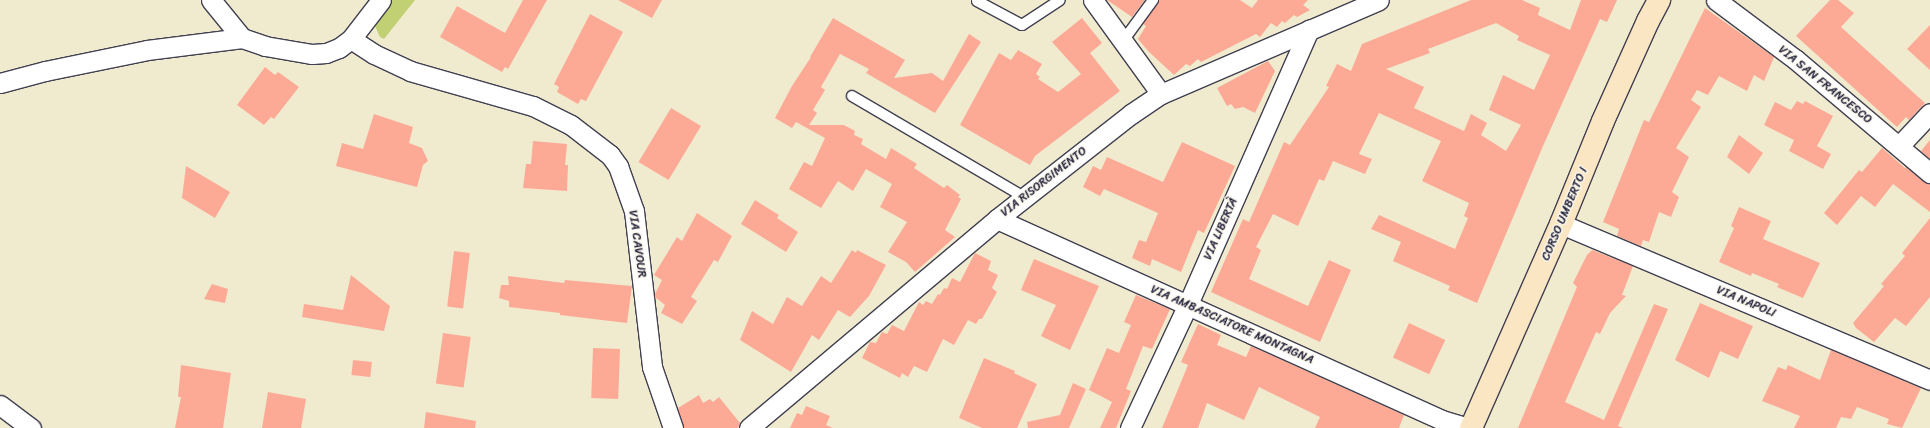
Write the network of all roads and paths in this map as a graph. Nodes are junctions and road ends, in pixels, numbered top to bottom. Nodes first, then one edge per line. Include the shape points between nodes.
1 (211, 0) edge
2 (381, 0) edge
3 (1060, 0) edge
4 (1093, 0) edge
5 (1153, 0) edge
6 (1379, 0) edge
7 (1659, 0) edge
8 (1716, 0) edge
9 (977, 2) dead end
10 (1309, 30) junction
11 (242, 38) junction
12 (351, 39) junction
13 (1123, 41) junction
14 (0, 83) edge
15 (1161, 94) junction
16 (852, 96) dead end
17 (1930, 113) edge
18 (1899, 146) junction
19 (1930, 173) edge
20 (1024, 197) junction
21 (997, 219) junction
22 (1561, 224) junction
23 (1188, 304) junction
24 (1930, 380) edge
25 (0, 405) edge
26 (31, 428) edge
27 (673, 428) edge
28 (749, 428) edge
29 (1130, 428) edge
30 (1470, 428) edge

1 - 11 street
2 - 12 street
3 - 9 lane via 1022,25
4 - 13 street
5 - 13 lane
6 - 10 street, VIA RISORGIMENTO
7 - 22 street, CORSO UMBERTO I via 1603,121
8 - 18 street, VIA SAN FRANCESCO via 1795,59
10 - 15 street, VIA RISORGIMENTO
10 - 23 street, VIA LIBERTÀ
11 - 12 street via 265,46 312,54 326,53 339,48
11 - 14 street via 147,50
12 - 27 street, VIA CAVOUR via 374,54 410,71 533,106 571,125 610,155 618,166 634,211 652,367
13 - 15 street
15 - 20 street, VIA RISORGIMENTO via 1131,114
16 - 20 lane
17 - 18 street
18 - 19 street, VIA SAN FRANCESCO
20 - 21 street, VIA RISORGIMENTO
21 - 23 street, VIA AMBASCIATORE MONTAGNA
21 - 28 street, VIA RISORGIMENTO
22 - 24 street, VIA NAPOLI
22 - 30 street, CORSO UMBERTO I
23 - 29 street, VIA LIBERTÀ
23 - 30 street, VIA AMBASCIATORE MONTAGNA via 1442,420
25 - 26 street

